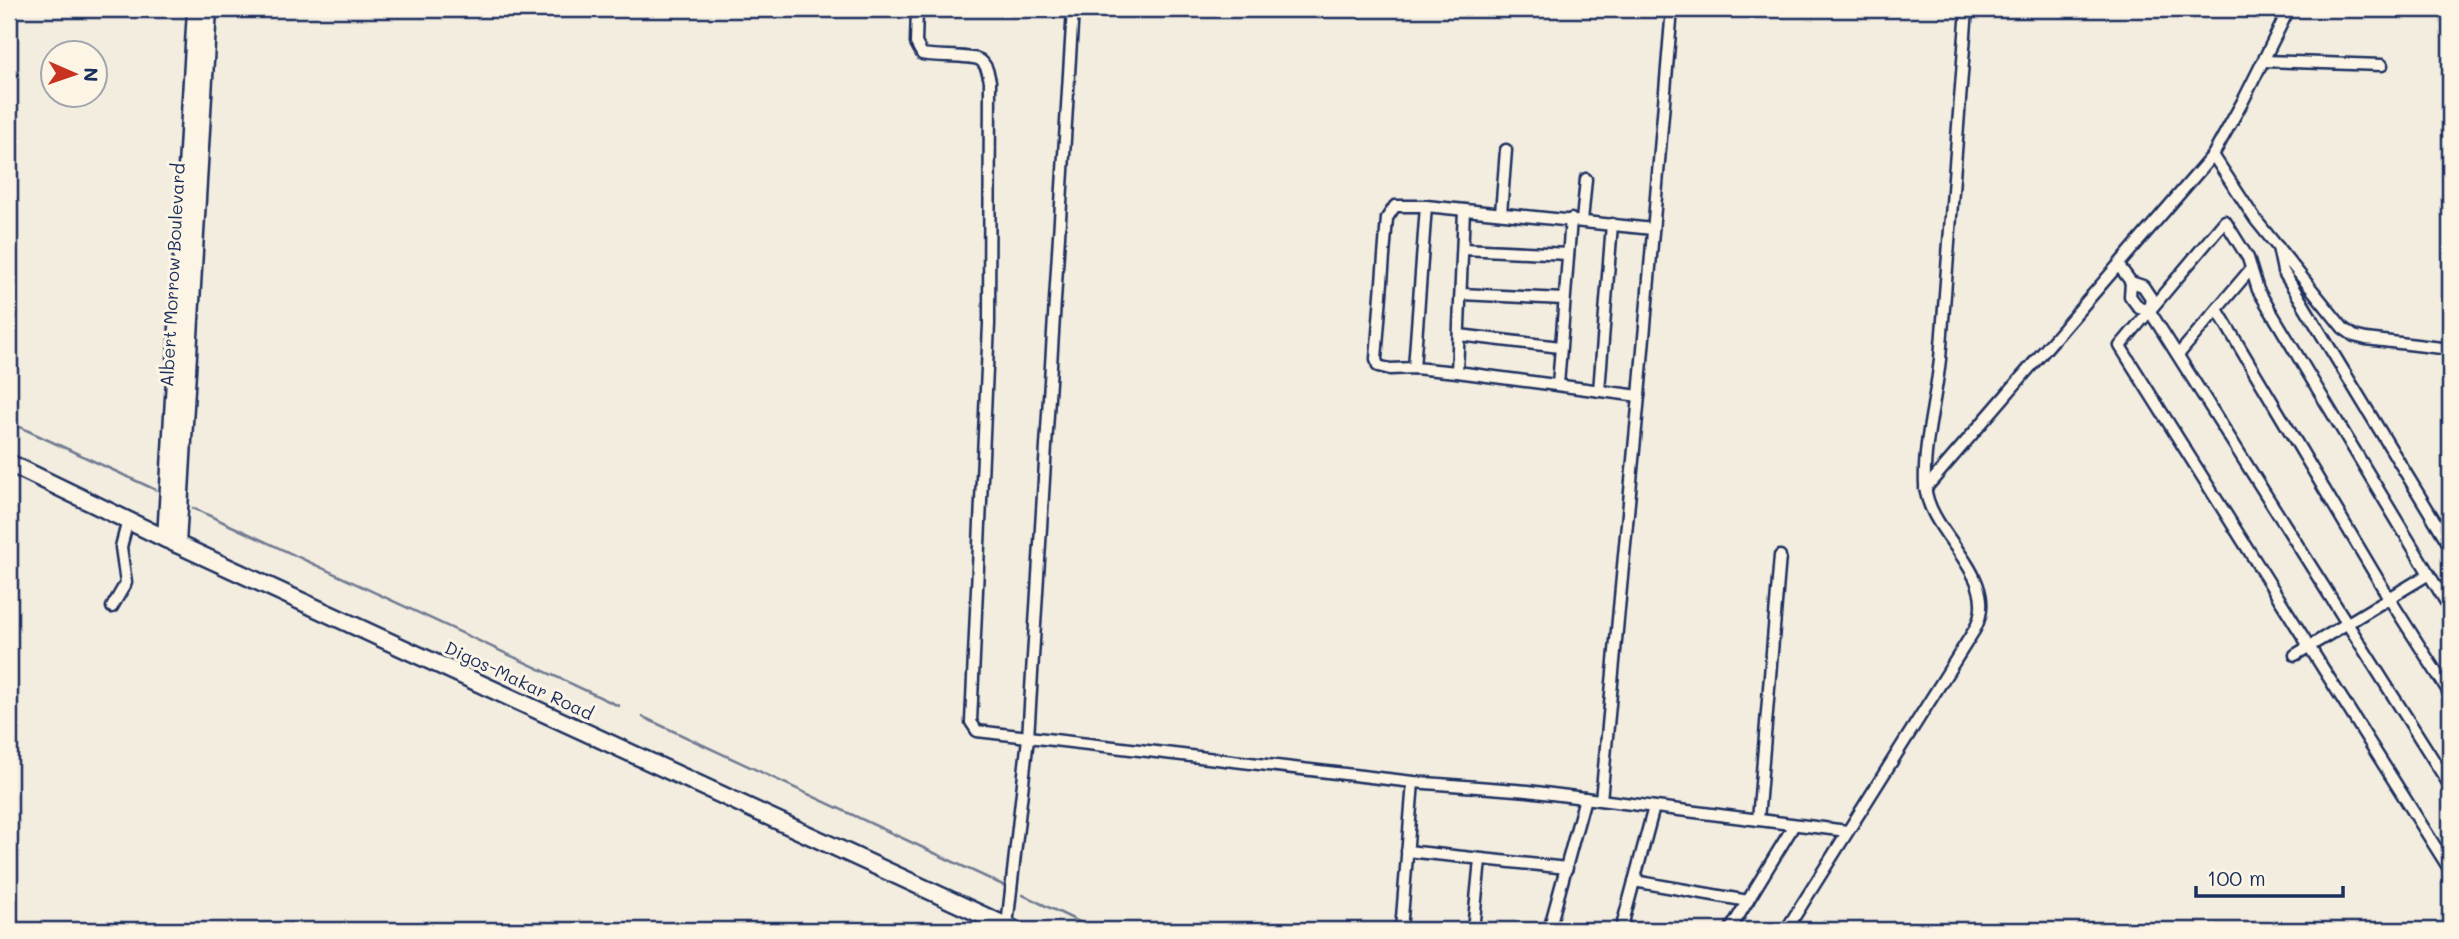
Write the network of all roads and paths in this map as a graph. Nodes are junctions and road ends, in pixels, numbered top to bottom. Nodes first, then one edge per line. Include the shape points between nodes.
1 (196, 9) edge
2 (208, 9) edge
3 (917, 9) edge
4 (1073, 9) edge
5 (1672, 9) edge
6 (1967, 9) edge
7 (2289, 9) edge
8 (2263, 61) junction
9 (2382, 65) dead end
10 (1506, 150) dead end
11 (2213, 155) junction
12 (1586, 179) dead end
13 (1426, 206) junction
14 (1464, 210) junction
15 (1501, 213) junction
16 (1571, 219) junction
17 (1582, 220) junction
18 (1612, 224) junction
19 (1653, 229) junction
20 (2278, 247) junction
21 (1463, 249) junction
22 (1568, 254) junction
23 (2119, 266) junction
24 (2250, 270) junction
25 (2131, 282) junction
26 (1461, 294) junction
27 (1564, 299) junction
28 (2217, 309) junction
29 (2149, 310) junction
30 (1459, 335) junction
31 (1560, 347) junction
32 (2450, 349) edge
33 (2178, 355) junction
34 (1415, 368) junction
35 (1457, 372) junction
36 (1558, 385) junction
37 (1600, 391) junction
38 (1639, 396) junction
39 (9, 463) edge
40 (1925, 489) junction
41 (128, 520) junction
42 (172, 541) junction
43 (2450, 546) edge
44 (1780, 556) dead end
45 (2428, 574) junction
46 (2389, 598) junction
47 (111, 607) dead end
48 (2450, 609) edge
49 (2347, 623) junction
50 (2309, 647) junction
51 (2295, 655) dead end
52 (2450, 694) edge
53 (1028, 738) junction
54 (1413, 782) junction
55 (2450, 786) edge
56 (1585, 798) junction
57 (1601, 800) junction
58 (1654, 807) junction
59 (1758, 820) junction
60 (1794, 825) junction
61 (1847, 831) junction
62 (1407, 851) junction
63 (1480, 860) junction
64 (1567, 868) junction
65 (2450, 870) edge
66 (1634, 881) junction
67 (1748, 901) junction
68 (1011, 928) edge
69 (1401, 930) edge
70 (1473, 930) edge
71 (1549, 930) edge
72 (1621, 930) edge
73 (1730, 930) edge
74 (1786, 930) edge

1 - 42 main road, Albert Morrow Boulevard
2 - 42 main road, Albert Morrow Boulevard
3 - 53 street via 916,43 922,54 981,61 990,81 989,324 971,722 977,731
4 - 53 street
5 - 19 street
6 - 40 street
7 - 8 street
8 - 9 street
8 - 11 street
10 - 15 street
11 - 20 street
11 - 23 street
12 - 17 street
13 - 14 street
13 - 34 street
13 - 34 street via 1395,206 1387,218 1376,359 1381,368
14 - 15 street
14 - 21 street
15 - 16 street
16 - 17 street
16 - 22 street
17 - 18 street
18 - 19 street
18 - 37 street
19 - 38 street
20 - 32 street via 2335,321 2354,336
20 - 43 street via 2283,271
21 - 22 street
21 - 26 street
22 - 27 street
23 - 25 street
23 - 40 street
24 - 28 street
24 - 29 street via 2248,258 2225,221
24 - 45 street
25 - 29 street via 2130,296 2139,308
25 - 29 street via 2143,286 2151,298
26 - 27 street
26 - 30 street
27 - 31 street
28 - 33 street
28 - 46 street
29 - 33 street
29 - 50 street via 2120,346
30 - 31 street
30 - 35 street
31 - 36 street
33 - 49 street
34 - 35 street
35 - 36 street
36 - 37 street
37 - 38 street
38 - 57 street
39 - 41 main road, Digos-Makar Road
40 - 61 street via 1932,510 1978,586 1982,603 1979,621
41 - 42 main road, Digos-Makar Road
41 - 47 street via 121,547 125,583
42 - 68 main road, Digos-Makar Road
44 - 59 street
45 - 46 street
45 - 48 street
46 - 49 street
46 - 52 street
49 - 50 street
49 - 55 street
50 - 51 street
50 - 65 street
53 - 54 street
53 - 68 street
54 - 56 street
54 - 62 street
56 - 57 street
56 - 64 street
57 - 58 street
58 - 59 street
58 - 66 street
59 - 60 street
60 - 61 street
60 - 67 street
61 - 74 street
62 - 63 street
62 - 69 street
63 - 64 street
63 - 70 street
64 - 71 street
66 - 67 street
66 - 72 street
67 - 73 street

